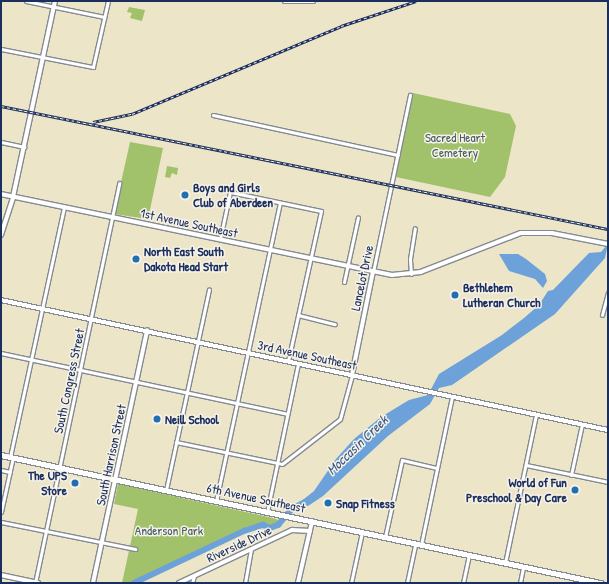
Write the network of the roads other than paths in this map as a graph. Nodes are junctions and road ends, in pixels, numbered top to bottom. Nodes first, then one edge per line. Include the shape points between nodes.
1 (26, 1) edge
2 (55, 1) edge
3 (108, 1) edge
4 (284, 1) edge
5 (313, 1) edge
6 (54, 6) junction
7 (104, 17) junction
8 (1, 49) edge
9 (43, 57) junction
10 (410, 95) dead end
11 (213, 115) dead end
12 (1, 142) edge
13 (24, 147) junction
14 (398, 154) junction
15 (119, 183) dead end
16 (1, 194) edge
17 (13, 197) junction
18 (280, 203) junction
19 (64, 207) junction
20 (114, 217) junction
21 (358, 218) dead end
22 (415, 228) dead end
23 (1, 235) edge
24 (220, 239) junction
25 (608, 244) edge
26 (270, 250) junction
27 (311, 258) junction
28 (347, 266) junction
29 (373, 272) junction
30 (412, 274) junction
31 (344, 282) dead end
32 (209, 290) dead end
33 (608, 293) edge
34 (1, 300) edge
35 (606, 301) edge
36 (42, 308) junction
37 (602, 315) dead end
38 (298, 316) junction
39 (92, 319) junction
40 (336, 324) dead end
41 (147, 331) junction
42 (198, 342) junction
43 (1, 353) edge
44 (248, 353) junction
45 (31, 359) junction
46 (288, 361) junction
47 (298, 364) junction
48 (81, 370) junction
49 (352, 375) junction
50 (136, 381) junction
51 (187, 392) junction
52 (452, 396) junction
53 (237, 403) junction
54 (288, 414) junction
55 (536, 414) junction
56 (582, 424) junction
57 (608, 430) edge
58 (176, 442) junction
59 (226, 454) junction
60 (1, 455) edge
61 (12, 457) junction
62 (277, 464) junction
63 (526, 464) junction
64 (60, 468) junction
65 (437, 468) junction
66 (1, 470) edge
67 (10, 472) junction
68 (571, 475) junction
69 (116, 480) junction
70 (608, 482) edge
71 (166, 490) junction
72 (216, 501) junction
73 (1, 512) edge
74 (267, 512) junction
75 (1, 522) edge
76 (312, 522) junction
77 (310, 531) junction
78 (46, 532) junction
79 (362, 532) junction
80 (385, 537) junction
81 (102, 544) junction
82 (418, 544) junction
83 (135, 549) dead end
84 (251, 550) junction
85 (469, 555) junction
86 (505, 563) junction
87 (523, 567) junction
88 (1, 575) edge
89 (194, 576) junction
90 (576, 581) edge
91 (180, 582) edge
92 (36, 583) edge
93 (93, 583) edge
94 (186, 583) edge
95 (192, 583) edge
96 (245, 583) edge
97 (298, 583) edge
98 (351, 583) edge
99 (407, 583) edge
100 (463, 583) edge
101 (520, 583) edge
102 (600, 583) edge

1 - 6 street
2 - 6 street
3 - 7 street
4 - 5 street
6 - 7 street
6 - 9 street
7 - 9 street via 93,67
8 - 9 street
9 - 13 street
10 - 14 street, Lancelot Drive
11 - 14 street
12 - 13 street
13 - 17 street
14 - 29 street, Lancelot Drive
15 - 20 street, South Congress Street
16 - 17 street, 1st Avenue Southeast
17 - 19 street, 1st Avenue Southeast
17 - 23 street
18 - 24 street via 230,192
18 - 26 street
18 - 27 street via 321,211
19 - 20 street, 1st Avenue Southeast
19 - 36 street
20 - 24 street, 1st Avenue Southeast
20 - 39 street, South Congress Street
21 - 28 street
22 - 30 street via 410,258
24 - 26 street, 1st Avenue Southeast
25 - 30 street, 1st Avenue Southeast via 552,233 521,233 434,268
26 - 27 street, 1st Avenue Southeast
26 - 44 street
27 - 28 street, 1st Avenue Southeast
27 - 38 street
28 - 29 street, 1st Avenue Southeast
28 - 31 street
29 - 30 street, 1st Avenue Southeast
29 - 49 street, Lancelot Drive
32 - 42 street
33 - 35 street
34 - 36 street, 3rd Avenue Southeast
35 - 37 street
36 - 39 street, 3rd Avenue Southeast
36 - 45 street
38 - 40 street
38 - 46 street
39 - 41 street, 3rd Avenue Southeast
39 - 48 street, South Congress Street
41 - 42 street, 3rd Avenue Southeast
41 - 50 street, South Harrison Street
42 - 44 street, 3rd Avenue Southeast
42 - 51 street
43 - 45 street
44 - 46 street, 3rd Avenue Southeast
44 - 53 street
45 - 48 street
45 - 61 street
46 - 47 street, 3rd Avenue Southeast
47 - 49 street, 3rd Avenue Southeast
47 - 54 street
48 - 50 street
48 - 64 street, South Congress Street
49 - 52 street, 3rd Avenue Southeast
49 - 62 street via 340,419 285,462
50 - 51 street
50 - 69 street, South Harrison Street
51 - 53 street
51 - 58 street
52 - 55 street, 3rd Avenue Southeast
52 - 65 street
53 - 54 street
53 - 59 street
54 - 62 street
55 - 56 street, 3rd Avenue Southeast
55 - 63 street
56 - 57 street, 3rd Avenue Southeast
56 - 68 street
58 - 59 street
58 - 71 street
59 - 62 street
59 - 72 street
60 - 61 highway, 6th Avenue Southeast
61 - 64 highway, 6th Avenue Southeast
61 - 67 street
62 - 74 street
63 - 68 street
63 - 86 street
64 - 69 highway, 6th Avenue Southeast
64 - 78 street, South Congress Street
65 - 80 street via 402,460
65 - 82 street
66 - 67 street
67 - 73 street
68 - 70 street
69 - 71 highway, 6th Avenue Southeast
69 - 81 street, South Harrison Street
71 - 72 highway, 6th Avenue Southeast
72 - 74 highway, 6th Avenue Southeast
74 - 76 highway, 6th Avenue Southeast
75 - 78 street
76 - 77 street
76 - 79 highway, 6th Avenue Southeast
77 - 84 street, Riverside Drive via 295,529
77 - 97 street
78 - 81 street
78 - 92 street, South Congress Street
79 - 80 highway, 6th Avenue Southeast
79 - 98 street
80 - 82 highway, 6th Avenue Southeast
81 - 83 street
81 - 93 street, South Harrison Street
82 - 85 highway, 6th Avenue Southeast
82 - 99 street
84 - 89 street, Riverside Drive
84 - 96 street
85 - 86 highway, 6th Avenue Southeast
85 - 100 street
86 - 87 highway, 6th Avenue Southeast
87 - 90 highway, 6th Avenue Southeast
87 - 101 street
88 - 92 street
89 - 91 street, Riverside Drive
89 - 95 street
90 - 102 highway, 6th Avenue Southeast
91 - 94 street

